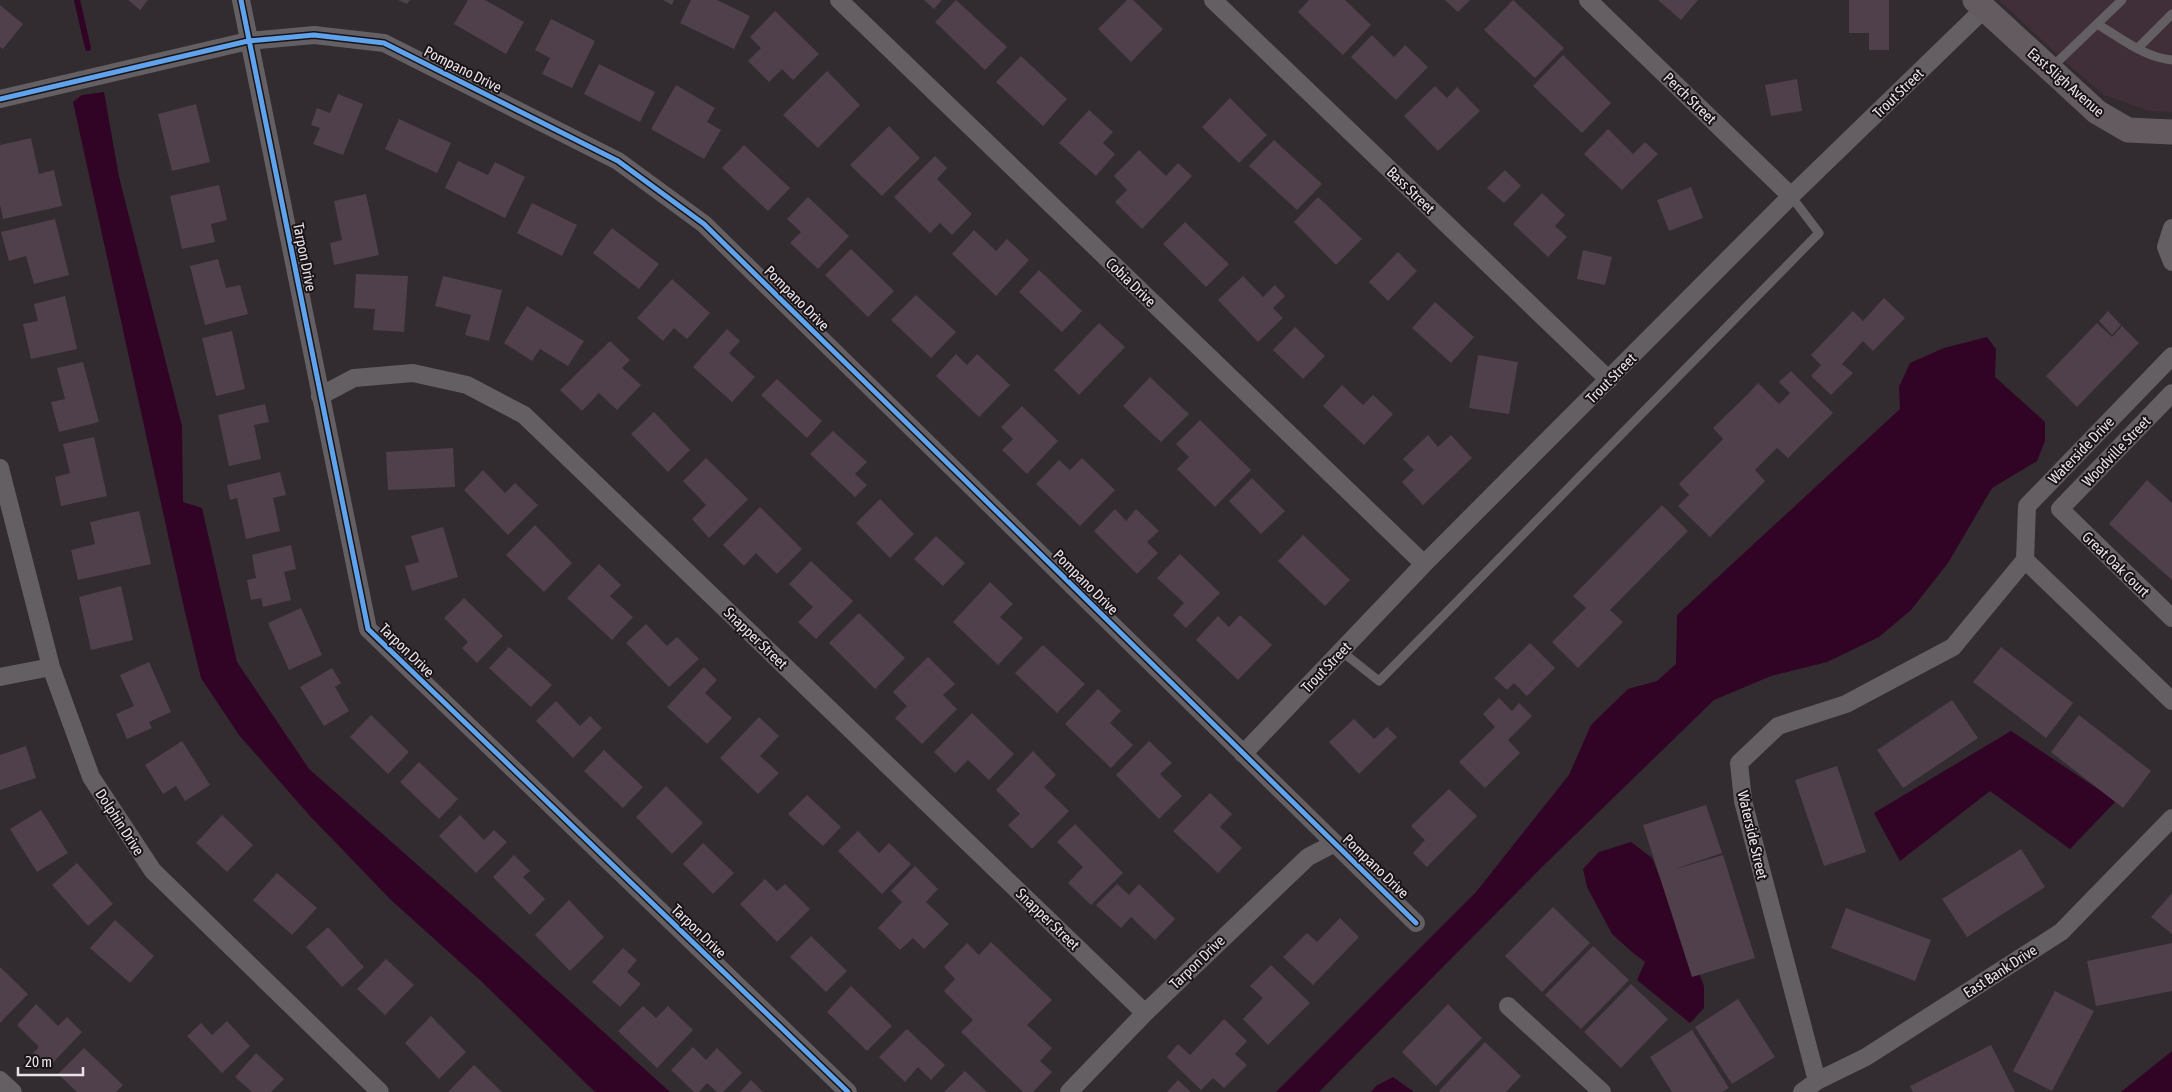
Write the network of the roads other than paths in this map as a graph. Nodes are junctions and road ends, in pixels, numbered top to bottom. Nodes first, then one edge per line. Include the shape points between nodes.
1 (241, 0) edge
2 (839, 0) edge
3 (1213, 0) edge
4 (1588, 0) edge
5 (2122, 0) edge
6 (1982, 3) edge
7 (2172, 14) edge
8 (2097, 24) junction
9 (248, 41) junction
10 (2138, 48) junction
11 (2172, 60) edge
12 (2050, 69) junction
13 (0, 99) edge
14 (2172, 132) edge
15 (1791, 196) junction
16 (2172, 228) edge
17 (2172, 262) edge
18 (2172, 356) edge
19 (1609, 380) junction
20 (2172, 393) edge
21 (320, 396) junction
22 (0, 468) edge
23 (2060, 509) joint
24 (2024, 560) junction
25 (1424, 564) junction
26 (2172, 618) edge
27 (1341, 651) junction
28 (51, 666) junction
29 (0, 677) edge
30 (2172, 701) edge
31 (1243, 754) junction
32 (2172, 818) edge
33 (1335, 843) junction
34 (1416, 923) dead end
35 (1508, 1006) dead end
36 (1145, 1013) junction
37 (0, 1080) edge
38 (1817, 1081) junction
39 (13, 1092) edge
40 (380, 1092) edge
41 (848, 1092) edge
42 (1069, 1092) edge
43 (1602, 1092) edge
44 (1802, 1092) edge

1 - 9 street, Tarpon Drive
2 - 25 street, Cobia Drive
3 - 19 street, Bass Street
4 - 15 street, Perch Street
5 - 8 lane
6 - 12 street, East Sligh Avenue
6 - 15 street, Trout Street
7 - 10 lane
8 - 10 lane
8 - 12 lane
9 - 13 street, Pompano Drive
9 - 21 street, Tarpon Drive
9 - 31 street, Pompano Drive via 314,34 384,43 618,161 704,224
10 - 11 lane via 2159,59
12 - 14 street, East Sligh Avenue via 2097,112 2128,130
15 - 19 street, Trout Street
15 - 27 lane via 1819,233 1379,681
16 - 17 street via 2166,246
18 - 24 street, Waterside Drive via 2027,506
19 - 25 street, Trout Street
20 - 23 street, Woodville Street
21 - 36 street, Snapper Street via 354,378 412,373 467,385 524,415
21 - 41 street, Tarpon Drive via 368,629
22 - 28 street, Dolphin Drive
23 - 26 street, Great Oak Court
24 - 30 street
24 - 38 street, Waterside Street via 1953,647 1846,704 1778,726 1739,763 1743,801
25 - 27 street, Trout Street
27 - 31 street, Trout Street
28 - 29 street
28 - 40 street, Dolphin Drive via 91,777 153,871
31 - 33 street, Pompano Drive
32 - 38 street, East Bank Drive via 2061,932 1866,1057
33 - 34 street, Pompano Drive
33 - 36 street, Tarpon Drive via 1308,857
35 - 43 street
36 - 42 street, Tarpon Drive
37 - 39 street
38 - 44 street, East Bank Drive

